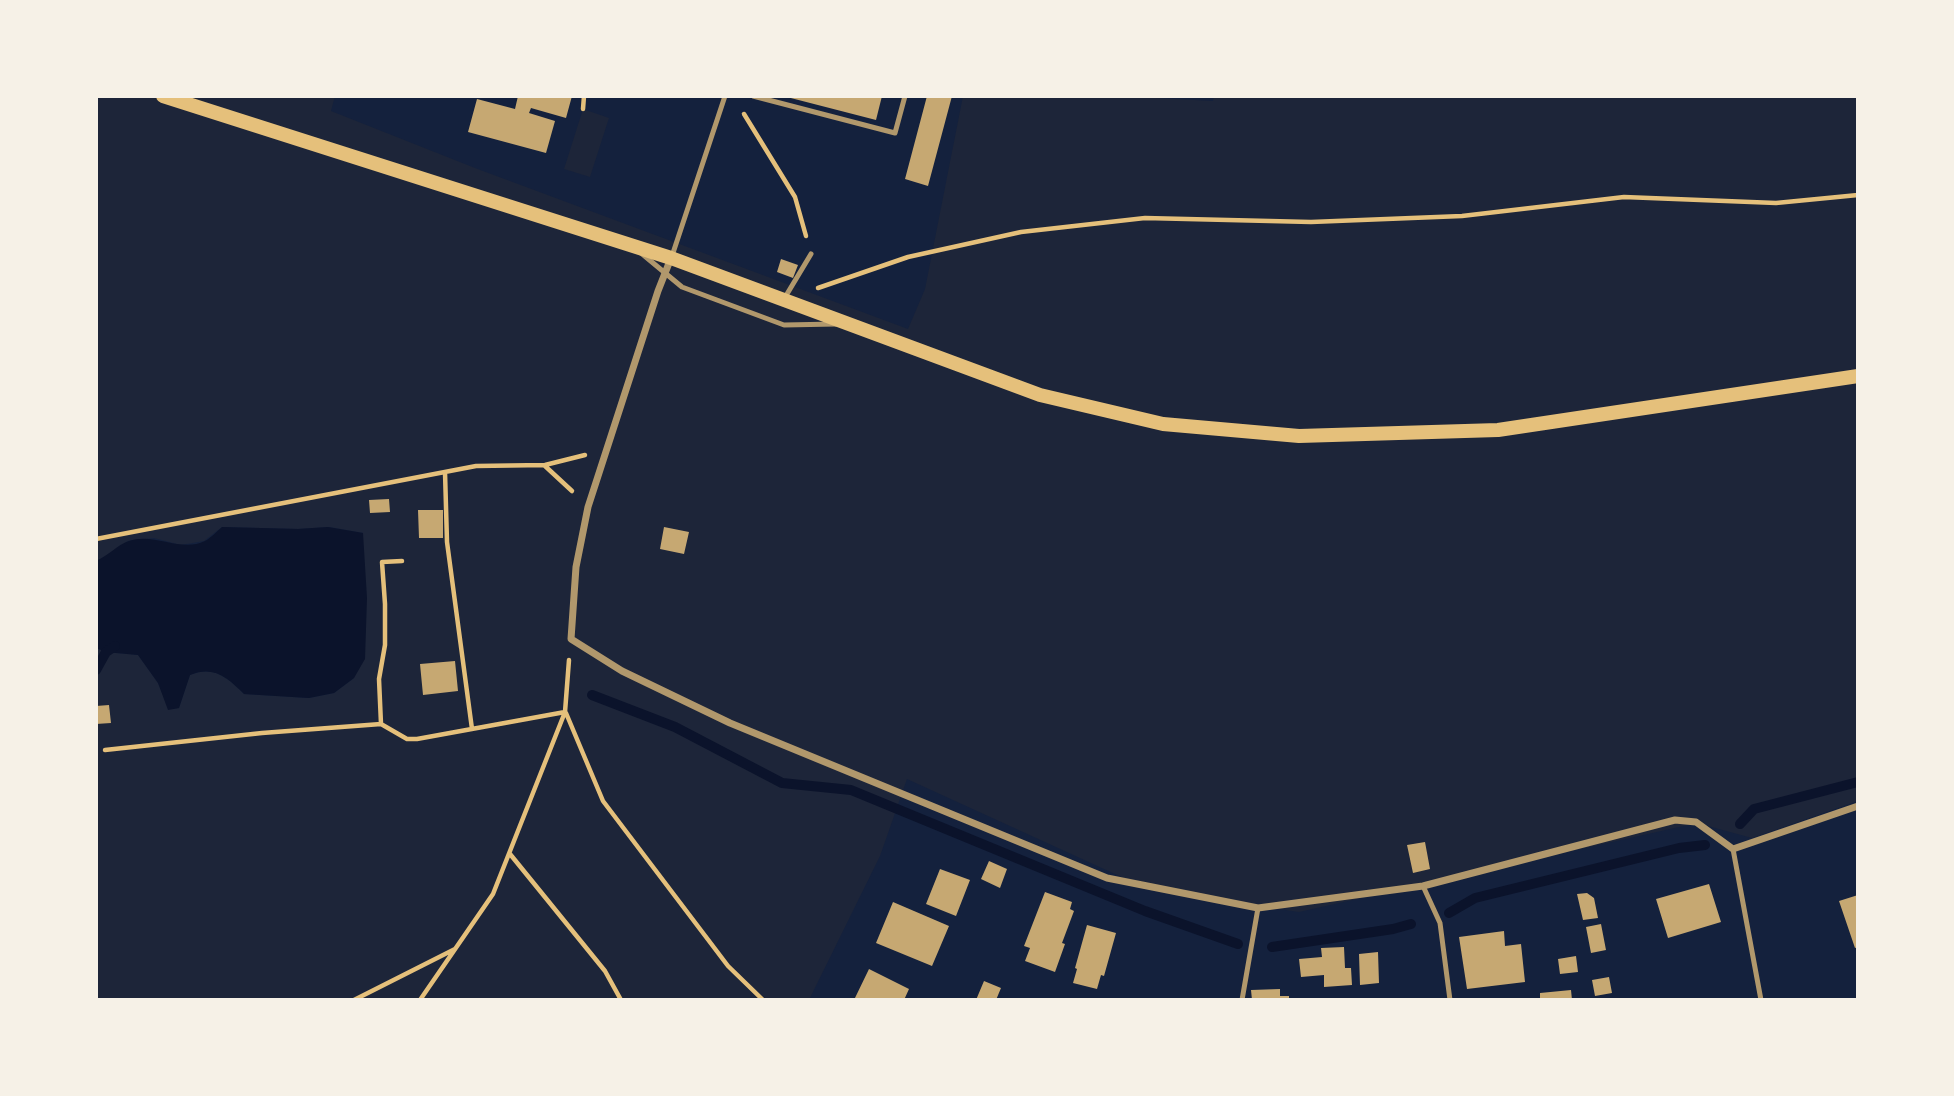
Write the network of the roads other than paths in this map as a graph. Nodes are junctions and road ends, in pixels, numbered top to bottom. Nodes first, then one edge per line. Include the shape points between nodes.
1 (163, 96) edge
2 (725, 96) edge
3 (754, 96) edge
4 (905, 96) edge
5 (630, 244) junction
6 (811, 254) road end
7 (671, 258) junction
8 (666, 274) junction
9 (784, 299) junction
10 (851, 324) junction
11 (1858, 376) edge
12 (1858, 806) edge
13 (1733, 849) junction
14 (1423, 886) junction
15 (1258, 908) junction
16 (1241, 1000) edge
17 (1450, 1000) edge
18 (1761, 1000) edge

1 - 5 main road
2 - 7 lane
3 - 4 lane via 895,133
5 - 7 main road
5 - 8 lane
6 - 9 lane
7 - 8 street
7 - 9 main road
8 - 10 lane via 682,287 784,325
8 - 15 street via 588,507 576,568 571,639 622,671 730,723 1107,878
9 - 10 main road
10 - 11 main road via 1040,395 1163,424 1299,436 1498,429
12 - 13 street
13 - 14 street via 1696,822 1675,820
13 - 18 lane
14 - 15 street
14 - 17 lane via 1440,923
15 - 16 lane

